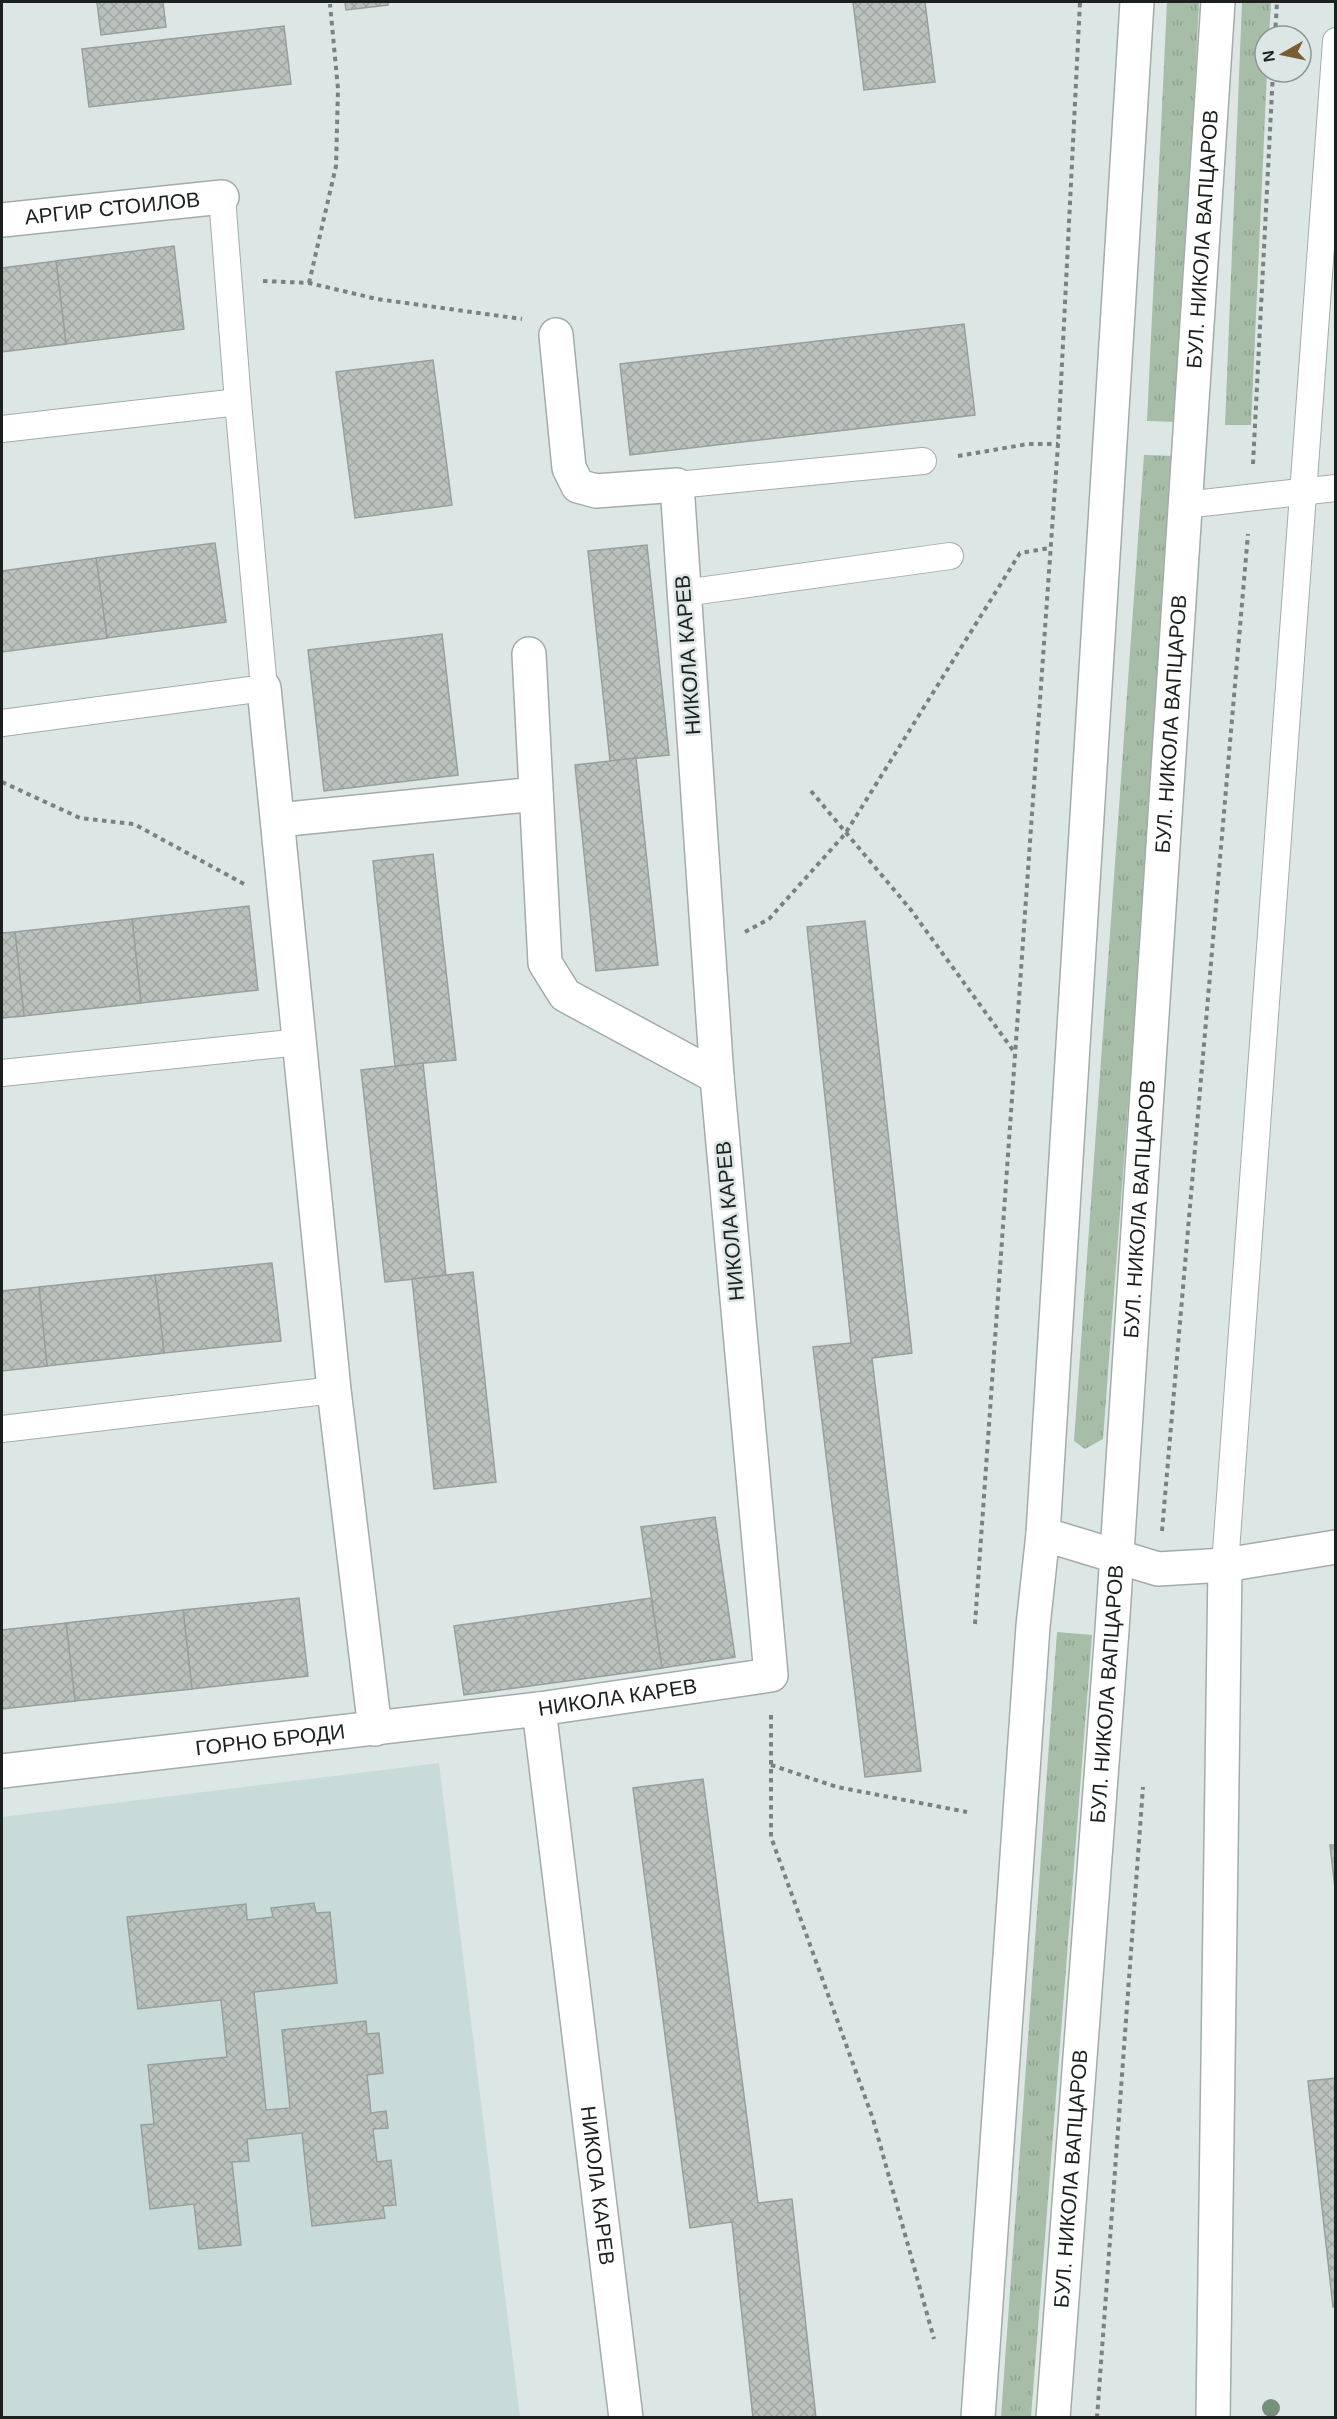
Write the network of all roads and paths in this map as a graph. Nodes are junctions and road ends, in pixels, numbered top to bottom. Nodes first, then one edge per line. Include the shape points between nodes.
1 (1080, 2) edge
2 (1137, 2) edge
3 (1218, 2) edge
4 (1277, 2) edge
5 (330, 4) dead end
6 (1276, 24) edge
7 (1335, 41) edge
8 (1272, 84) edge
9 (222, 197) joint
10 (2, 220) edge
11 (229, 280) junction
12 (309, 283) junction
13 (556, 336) joint
14 (238, 402) junction
15 (2, 429) edge
16 (1058, 444) junction
17 (923, 461) joint
18 (677, 485) junction
19 (1335, 488) edge
20 (1303, 492) junction
21 (1251, 499) junction
22 (1185, 505) junction
23 (1050, 548) junction
24 (950, 556) dead end
25 (684, 593) junction
26 (529, 654) dead end
27 (264, 688) junction
28 (2, 723) edge
29 (2, 782) edge
30 (811, 791) dead end
31 (536, 794) junction
32 (278, 820) junction
33 (845, 834) junction
34 (287, 907) junction
35 (708, 953) junction
36 (300, 1042) junction
37 (1015, 1053) junction
38 (2, 1073) edge
39 (717, 1077) junction
40 (334, 1390) junction
41 (2, 1429) edge
42 (1043, 1534) junction
43 (1335, 1547) edge
44 (1117, 1556) junction
45 (1225, 1565) junction
46 (1158, 1569) junction
47 (975, 1624) dead end
48 (771, 1676) junction
49 (540, 1709) junction
50 (375, 1730) junction
51 (771, 1765) junction
52 (2, 1771) edge
53 (1143, 1787) dead end
54 (966, 1812) dead end
55 (934, 2339) dead end
56 (626, 2418) edge
57 (978, 2418) edge
58 (1053, 2418) edge
59 (1098, 2418) edge
60 (1213, 2418) edge

1 - 16 path
2 - 42 street
3 - 22 street, БУЛ. НИКОЛА ВАПЦАРОВ
4 - 6 path
5 - 12 path via 338,89 336,166
7 - 20 lane
8 - 21 path
9 - 10 street, АРГИР СТОИЛОВ
9 - 11 lane
11 - 12 path
11 - 14 lane
12 - 13 path via 377,299 537,321
13 - 18 street via 569,468 578,486 596,491
14 - 15 lane
14 - 27 lane
16 - 17 path via 1028,444
16 - 23 path
17 - 18 lane
18 - 25 street, НИКОЛА КАРЕВ
19 - 20 lane
20 - 21 lane
20 - 45 lane
21 - 22 lane
21 - 46 path
22 - 44 street, БУЛ. НИКОЛА ВАПЦАРОВ
23 - 33 path via 1020,553
23 - 37 path
24 - 25 lane
25 - 35 street, НИКОЛА КАРЕВ
26 - 31 street
27 - 28 lane
27 - 32 street
29 - 34 path via 80,818 134,824
30 - 33 path
31 - 32 street
31 - 39 street via 545,963 565,995
32 - 34 street
33 - 35 path via 769,919
33 - 37 path via 911,910
34 - 36 street
35 - 39 street, НИКОЛА КАРЕВ
36 - 38 lane
36 - 40 street
37 - 47 path
39 - 48 street, НИКОЛА КАРЕВ
40 - 41 lane
40 - 50 street
42 - 44 street
42 - 57 street via 1032,1638
43 - 45 street
44 - 46 street
44 - 58 street, БУЛ. НИКОЛА ВАПЦАРОВ
45 - 46 street
45 - 60 street
48 - 49 street, НИКОЛА КАРЕВ
48 - 51 path
49 - 50 street, ГОРНО БРОДИ
49 - 56 street, НИКОЛА КАРЕВ
50 - 52 street, ГОРНО БРОДИ
51 - 54 path via 837,1787
51 - 55 path via 771,1837 873,2119
53 - 59 path

